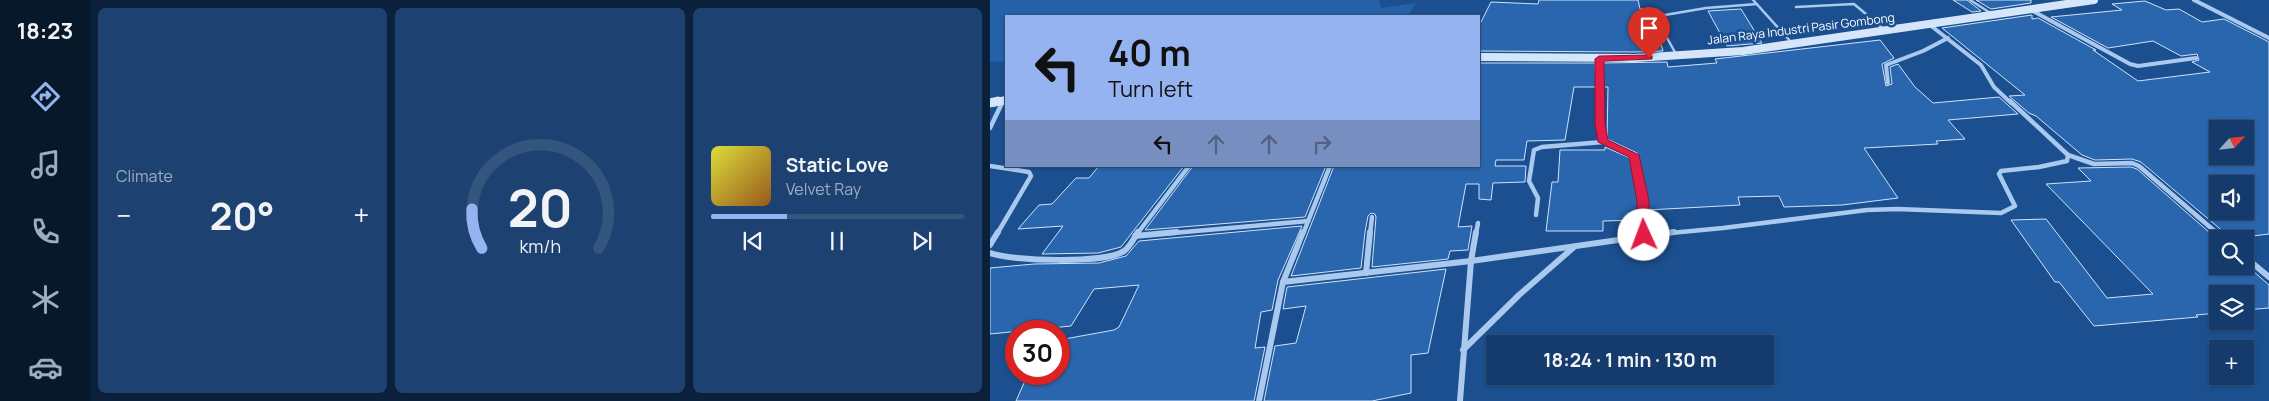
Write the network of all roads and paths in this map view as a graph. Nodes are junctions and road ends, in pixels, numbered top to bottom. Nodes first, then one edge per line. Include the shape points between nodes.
1 (1753, 0) edge
2 (1970, 0) edge
3 (2094, 0) edge
4 (2194, 0) edge
5 (1757, 4) junction
6 (1796, 7) dead end
7 (2031, 10) junction
8 (1994, 15) junction
9 (1659, 16) dead end
10 (1930, 24) junction
11 (1887, 31) junction
12 (1667, 38) dead end
13 (1948, 38) junction
14 (2269, 38) edge
15 (1794, 45) junction
16 (1677, 56) junction
17 (1480, 57) edge
18 (2196, 58) dead end
19 (1599, 59) junction
20 (1888, 83) dead end
21 (1004, 100) edge
22 (990, 103) edge
23 (990, 128) edge
24 (1603, 142) junction
25 (2068, 155) junction
26 (990, 166) edge
27 (1188, 167) edge
28 (1330, 167) edge
29 (1536, 215) dead end
30 (1372, 218) dead end
31 (1308, 221) junction
32 (1478, 223) dead end
33 (2214, 230) edge
34 (1644, 235) junction
35 (1135, 236) junction
36 (990, 245) edge
37 (1574, 246) junction
38 (990, 253) edge
39 (1471, 261) junction
40 (2254, 264) edge
41 (1366, 273) junction
42 (2269, 277) edge
43 (1283, 282) junction
44 (1463, 351) junction
45 (1259, 401) edge
46 (1460, 401) edge

1 - 5 lane
2 - 8 lane
3 - 7 main road, Jalan Raya Industri Pasir Gombong
4 - 14 street
5 - 9 lane
5 - 15 lane
6 - 11 lane via 1854,4
7 - 8 main road, Jalan Raya Industri Pasir Gombong
7 - 18 street via 2130,64 2138,66
8 - 10 main road, Jalan Raya Industri Pasir Gombong
10 - 11 main road, Jalan Raya Industri Pasir Gombong
10 - 13 street
11 - 15 main road, Jalan Raya Industri Pasir Gombong
12 - 16 lane
13 - 20 street via 1891,62 1886,66
13 - 25 street via 1981,65 1994,87
15 - 16 main road, Jalan Raya Industri Pasir Gombong
16 - 19 main road, Jalan Raya Industri Pasir Gombong
17 - 19 main road, Jalan Raya Industri Pasir Gombong
19 - 24 street
21 - 22 main road
21 - 23 street
24 - 29 street via 1534,150 1529,181 1538,198
24 - 34 street via 1634,155 1643,201
25 - 33 street via 2094,164 2132,163 2139,166
25 - 34 street via 2066,161 2055,164 2001,171 1999,174 2015,206 2001,213 1867,210
26 - 36 street via 1029,172 1031,176
27 - 35 street
28 - 31 street
30 - 41 street
31 - 35 street
31 - 43 street
32 - 39 street
34 - 37 street
35 - 38 street via 1124,251 1116,255 1025,260
37 - 39 street
37 - 44 street
39 - 41 street
39 - 44 street
40 - 42 street
41 - 43 street
43 - 45 street
44 - 46 street

